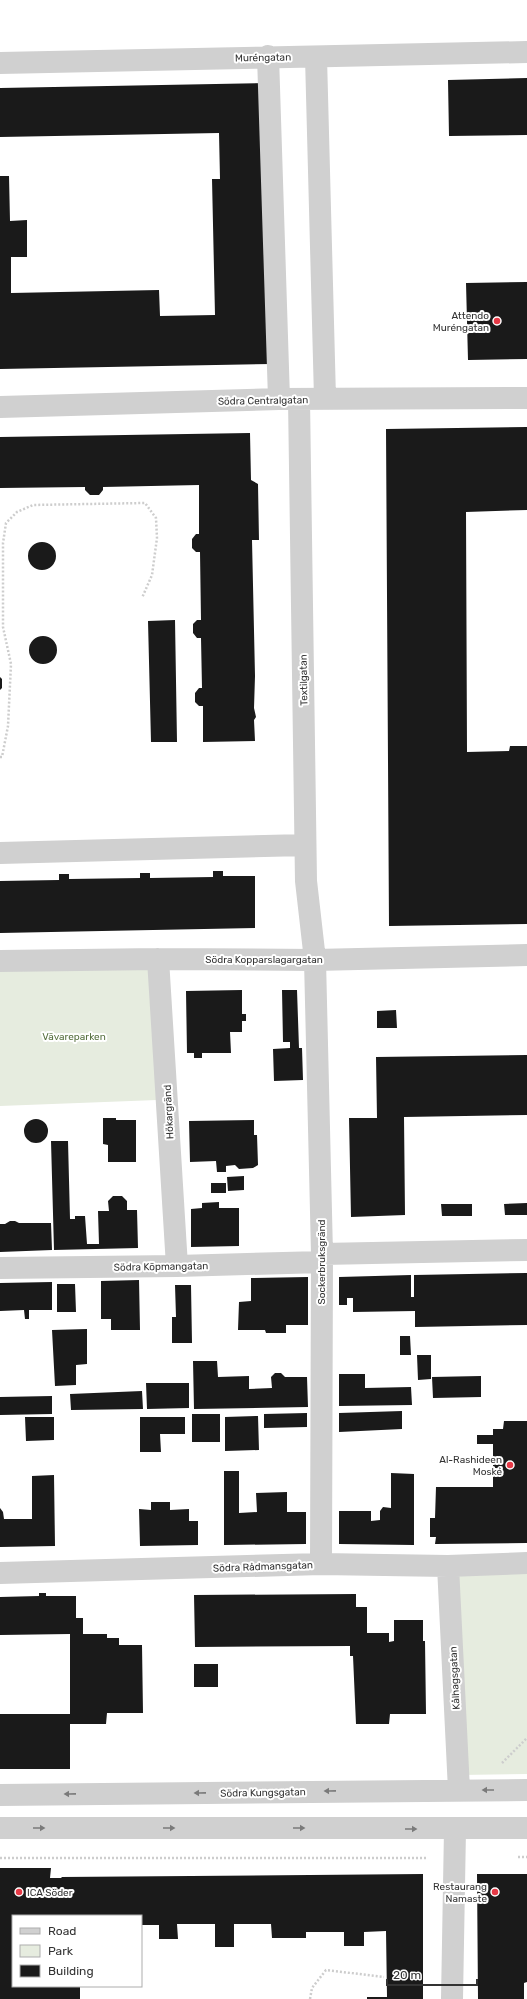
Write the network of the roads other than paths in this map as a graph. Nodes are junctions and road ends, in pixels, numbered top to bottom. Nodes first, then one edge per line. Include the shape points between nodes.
1 (527, 52) edge
2 (268, 56) junction
3 (316, 57) junction
4 (0, 63) edge
5 (325, 398) junction
6 (527, 398) edge
7 (289, 399) junction
8 (0, 407) edge
9 (305, 845) junction
10 (0, 854) edge
11 (527, 955) edge
12 (158, 959) junction
13 (314, 960) junction
14 (0, 961) edge
15 (527, 1250) edge
16 (322, 1258) junction
17 (177, 1266) junction
18 (0, 1268) edge
19 (527, 1563) edge
20 (321, 1564) junction
21 (448, 1566) junction
22 (0, 1573) edge
23 (459, 1790) junction
24 (527, 1790) edge
25 (0, 1795) edge
26 (0, 1828) edge
27 (455, 1828) junction
28 (527, 1828) edge
29 (452, 1999) edge

1 - 3 street, Muréngatan
2 - 3 street, Muréngatan
2 - 4 street, Muréngatan
2 - 7 street, Textilgatan
3 - 5 street
5 - 6 street, Södra Centralgatan
5 - 7 street, Södra Centralgatan
7 - 8 street, Södra Centralgatan
7 - 9 street, Textilgatan
9 - 10 street
9 - 13 street, Textilgatan
11 - 13 street, Södra Kopparslagargatan
12 - 13 street, Södra Kopparslagargatan
12 - 14 street, Södra Kopparslagargatan
12 - 17 street, Hökargränd
13 - 16 street, Sockerbruksgränd
15 - 16 street, Södra Köpmangatan
16 - 17 street, Södra Köpmangatan
16 - 20 street, Sockerbruksgränd
17 - 18 street, Södra Köpmangatan
19 - 21 street, Södra Rådmansgatan
20 - 21 street, Södra Rådmansgatan
20 - 22 street, Södra Rådmansgatan
21 - 23 street, Kålhagsgatan
24 -> 23 street, Södra Kungsgatan
23 -> 25 street, Södra Kungsgatan
26 -> 27 street
27 - 28 street
27 - 29 street

